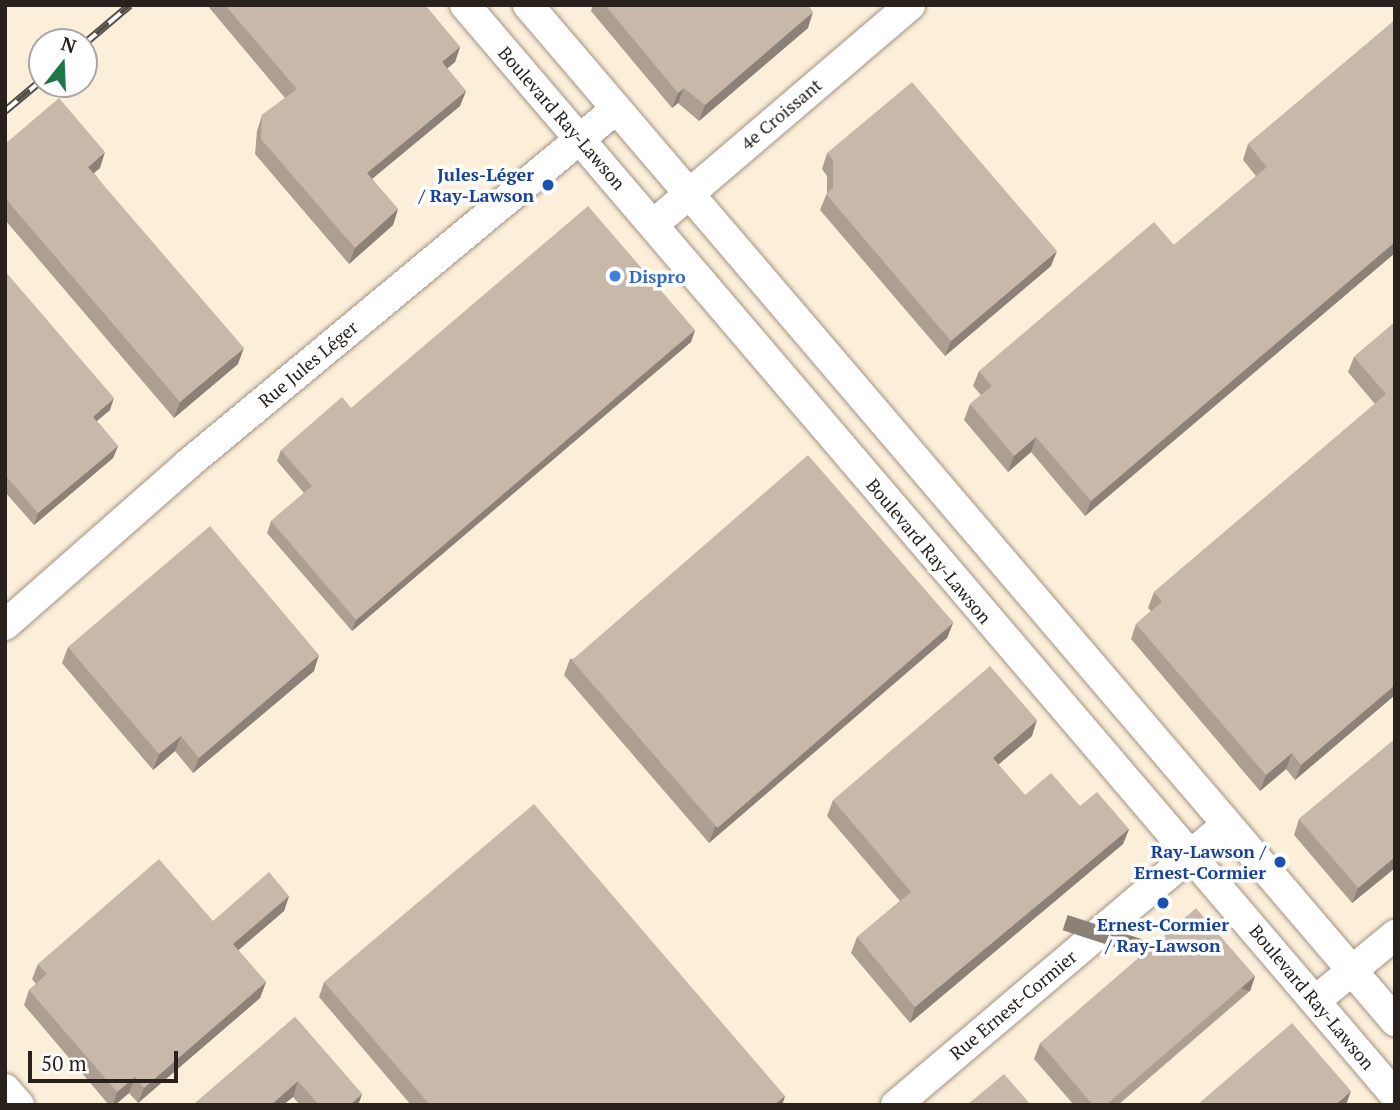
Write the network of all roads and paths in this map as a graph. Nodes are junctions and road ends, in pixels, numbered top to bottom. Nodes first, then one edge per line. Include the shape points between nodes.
1 (465, 5) edge
2 (528, 5) edge
3 (910, 5) edge
4 (616, 108) junction
5 (579, 139) junction
6 (689, 195) junction
7 (654, 224) junction
8 (5, 625) edge
9 (1227, 824) junction
10 (1191, 854) junction
11 (1395, 934) edge
12 (1351, 970) junction
13 (1315, 1001) junction
14 (1395, 1021) edge
15 (1395, 1095) edge
16 (896, 1105) edge

1 - 5 street, Boulevard Ray-Lawson
2 - 4 street
3 - 6 street, 4e Croissant
4 - 5 street, Rue Jules Léger
4 - 6 street
5 - 7 street, Boulevard Ray-Lawson
5 - 8 street, Rue Jules Léger via 188,464
6 - 7 street, 4e Croissant
6 - 9 street
7 - 10 street, Boulevard Ray-Lawson
9 - 10 street, Rue Ernest-Cormier
9 - 12 street
10 - 13 street, Boulevard Ray-Lawson
10 - 16 street, Rue Ernest-Cormier
11 - 12 street
12 - 13 street
12 - 14 street
13 - 15 street, Boulevard Ray-Lawson

